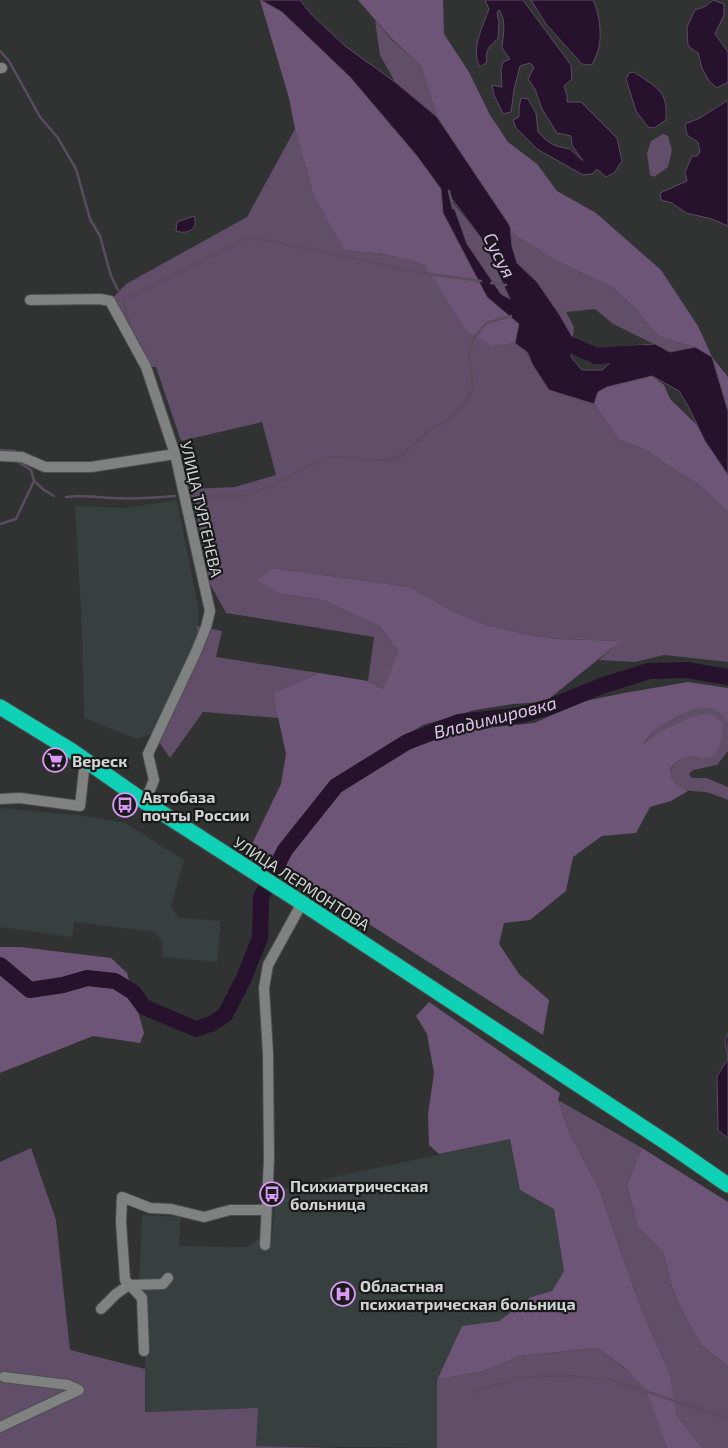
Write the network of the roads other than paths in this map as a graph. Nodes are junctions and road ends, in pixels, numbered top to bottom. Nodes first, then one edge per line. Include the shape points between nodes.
1 (30, 300) dead end
2 (175, 454) junction
3 (0, 456) edge
4 (0, 707) edge
5 (85, 761) junction
6 (0, 799) edge
7 (144, 802) junction
8 (302, 903) junction
9 (728, 1185) edge
10 (266, 1210) junction
11 (265, 1245) dead end
12 (168, 1278) dead end
13 (129, 1285) junction
14 (100, 1309) dead end
15 (144, 1351) dead end
16 (4, 1377) dead end
17 (0, 1427) edge

1 - 2 street, УЛИЦА ТУРГЕНЕВА via 110,301 146,367
2 - 3 street via 90,467 45,466 22,457
2 - 7 street, УЛИЦА ТУРГЕНЕВА via 210,611 196,652 148,754 154,780
4 - 5 highway, УЛИЦА ЛЕРМОНТОВА
5 - 6 street via 80,806 20,798
5 - 7 highway, УЛИЦА ЛЕРМОНТОВА
7 - 8 highway, УЛИЦА ЛЕРМОНТОВА
8 - 9 highway, УЛИЦА ЛЕРМОНТОВА
8 - 10 street via 268,965 264,988 269,1159
10 - 11 street
10 - 13 street via 230,1210 204,1217 150,1208 122,1197 125,1280
12 - 13 street via 162,1284
13 - 14 street
13 - 15 street via 142,1298
16 - 17 street via 68,1385 79,1390

